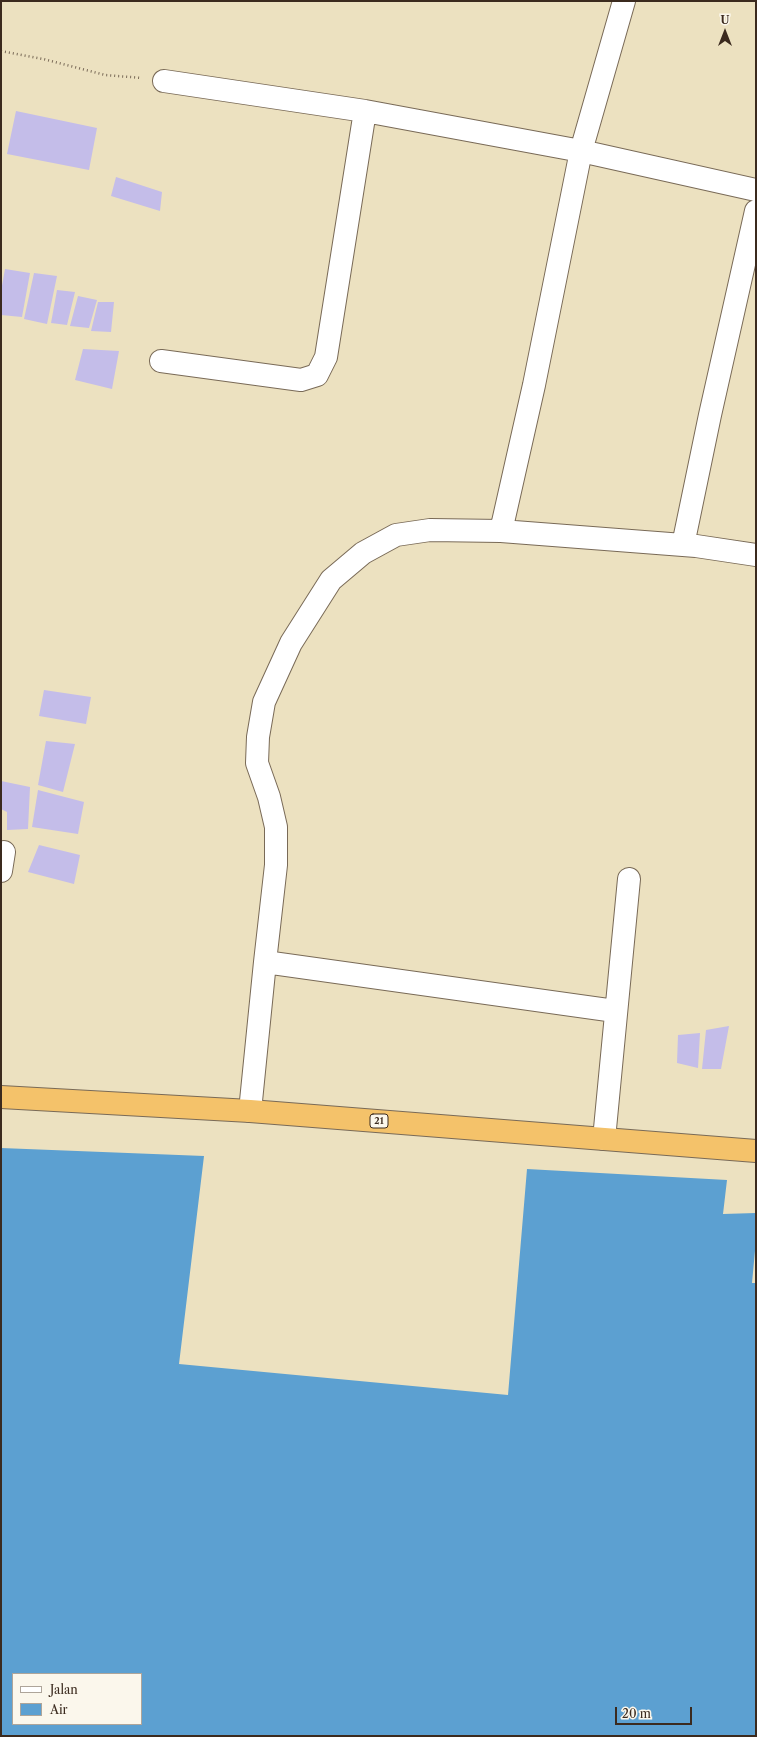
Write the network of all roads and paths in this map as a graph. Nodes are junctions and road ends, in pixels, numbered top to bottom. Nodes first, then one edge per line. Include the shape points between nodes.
1 (624, 1) edge
2 (1, 51) edge
3 (164, 81) joint
4 (365, 111) junction
5 (581, 151) junction
6 (756, 190) edge
7 (756, 211) edge
8 (161, 361) dead end
9 (501, 531) junction
10 (684, 545) junction
11 (756, 554) edge
12 (629, 878) dead end
13 (264, 962) junction
14 (615, 1011) junction
15 (1, 1097) edge
16 (250, 1111) junction
17 (604, 1139) junction
18 (756, 1151) edge

1 - 5 street
2 - 3 path via 105,75
3 - 4 street
4 - 5 street
4 - 8 street via 326,357 317,375 301,380
5 - 6 street
5 - 9 street via 534,385
7 - 10 street
9 - 10 street
9 - 13 street via 430,530 396,535 363,553 331,580 291,643 264,702 258,737 257,763 276,827 276,865
10 - 11 street
12 - 14 street
13 - 14 street
13 - 16 street
14 - 17 street
15 - 16 highway, 21
16 - 17 highway, 21
17 - 18 highway, 21

